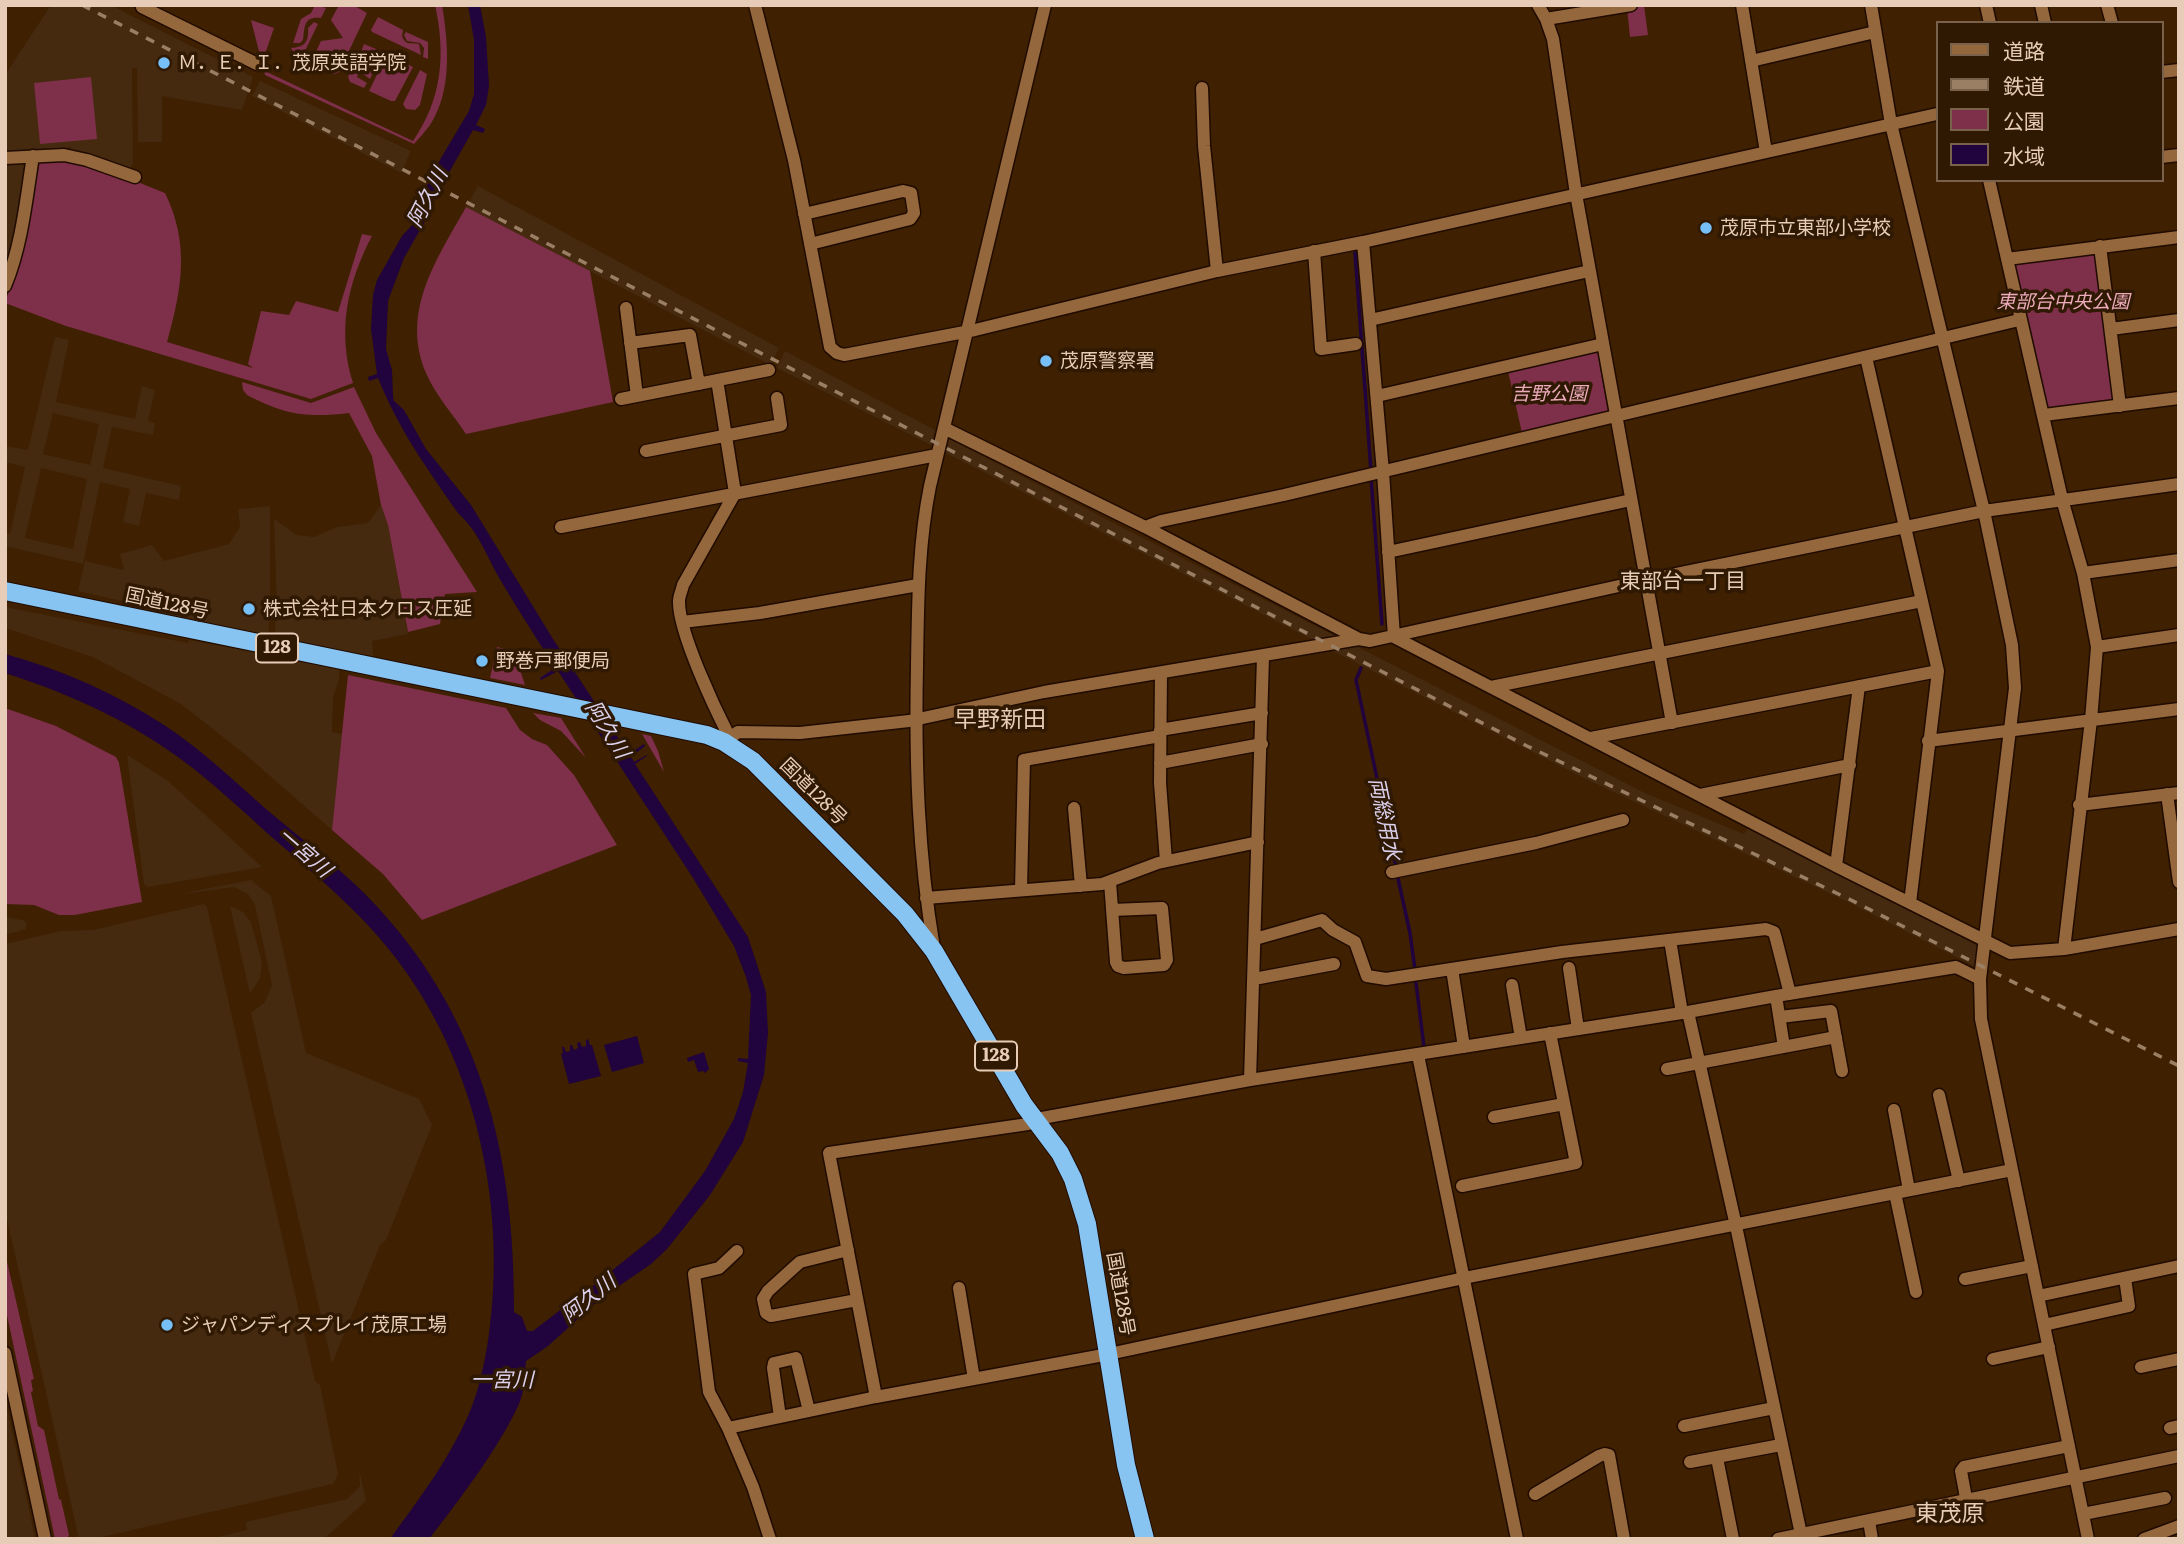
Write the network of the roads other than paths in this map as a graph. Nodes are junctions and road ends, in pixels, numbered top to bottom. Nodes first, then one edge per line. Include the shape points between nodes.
1 (755, 5) edge
2 (1045, 5) edge
3 (1538, 5) edge
4 (1631, 5) edge
5 (1742, 5) edge
6 (1871, 5) edge
7 (142, 7) dead end
8 (1546, 19) junction
9 (1875, 32) junction
10 (1751, 61) junction
11 (257, 64) dead end
12 (1202, 88) dead end
13 (1936, 114) edge
14 (1891, 124) junction
15 (1766, 152) junction
16 (33, 156) junction
17 (5, 158) edge
18 (135, 177) dead end
19 (1989, 182) edge
20 (1576, 194) junction
21 (804, 215) junction
22 (2179, 236) edge
23 (1363, 242) junction
24 (810, 244) junction
25 (2100, 246) junction
26 (1314, 251) junction
27 (2007, 259) junction
28 (1217, 271) junction
29 (1589, 271) junction
30 (5, 286) edge
31 (626, 309) dead end
32 (1370, 320) junction
33 (2019, 320) junction
34 (2179, 320) edge
35 (2111, 329) junction
36 (968, 331) junction
37 (1943, 338) junction
38 (630, 343) junction
39 (1356, 344) dead end
40 (1603, 344) junction
41 (1866, 357) junction
42 (769, 370) dead end
43 (717, 380) junction
44 (699, 384) junction
45 (637, 396) junction
46 (1377, 396) junction
47 (777, 398) dead end
48 (2179, 398) edge
49 (621, 399) dead end
50 (2120, 406) junction
51 (2045, 415) junction
52 (1616, 416) junction
53 (944, 428) junction
54 (726, 436) junction
55 (646, 451) dead end
56 (937, 455) junction
57 (1383, 472) junction
58 (2179, 484) edge
59 (735, 493) junction
60 (2062, 499) junction
61 (1631, 500) junction
62 (1984, 511) junction
63 (561, 527) dead end
64 (1145, 527) junction
65 (1904, 527) junction
66 (1388, 552) junction
67 (2179, 560) edge
68 (2083, 573) junction
69 (1646, 580) junction
70 (918, 585) junction
71 (5, 591) edge
72 (1922, 601) junction
73 (682, 622) junction
74 (2179, 635) edge
75 (1394, 637) junction
76 (1359, 639) junction
77 (2097, 647) junction
78 (1659, 654) junction
79 (1263, 657) junction
80 (1938, 671) junction
81 (1161, 673) junction
82 (1858, 686) junction
83 (1491, 687) junction
84 (2179, 709) edge
85 (1262, 713) junction
86 (916, 719) junction
87 (2091, 720) junction
88 (1672, 723) junction
89 (2012, 730) junction
90 (1160, 733) junction
91 (1591, 738) junction
92 (727, 740) junction
93 (1928, 741) junction
94 (1262, 744) junction
95 (1160, 763) junction
96 (1850, 765) junction
97 (2173, 793) edge
98 (1700, 795) junction
99 (2079, 805) junction
100 (1074, 808) dead end
101 (1623, 820) dead end
102 (1258, 842) junction
103 (1166, 861) junction
104 (1836, 866) junction
105 (1396, 871) dead end
106 (1110, 882) junction
107 (2179, 882) edge
108 (1081, 886) junction
109 (1021, 889) junction
110 (926, 898) junction
111 (1910, 903) junction
112 (1112, 910) junction
113 (2179, 929) edge
114 (1255, 939) junction
115 (1670, 940) junction
116 (1985, 943) junction
117 (2064, 948) junction
118 (934, 951) junction
119 (1334, 964) dead end
120 (1569, 968) dead end
121 (1452, 969) junction
122 (1254, 979) junction
123 (1980, 979) junction
124 (1512, 985) dead end
125 (1790, 994) junction
126 (1776, 996) junction
127 (1685, 1013) junction
128 (1780, 1017) junction
129 (1578, 1029) junction
130 (1550, 1033) junction
131 (1836, 1037) junction
132 (1521, 1038) junction
133 (1784, 1046) junction
134 (1464, 1047) junction
135 (1418, 1055) junction
136 (1700, 1062) junction
137 (1667, 1069) dead end
138 (1842, 1071) dead end
139 (1250, 1080) junction
140 (1939, 1095) dead end
141 (1564, 1104) junction
142 (1894, 1110) dead end
143 (1494, 1117) dead end
144 (1035, 1121) junction
145 (2012, 1170) junction
146 (1959, 1181) junction
147 (1462, 1186) dead end
148 (1909, 1190) junction
149 (1895, 1193) junction
150 (1736, 1226) junction
151 (848, 1250) junction
152 (737, 1251) dead end
153 (2032, 1266) junction
154 (2178, 1270) edge
155 (680, 1272) dead end
156 (694, 1274) junction
157 (1464, 1278) junction
158 (2125, 1278) junction
159 (1965, 1279) dead end
160 (959, 1288) dead end
161 (1916, 1292) dead end
162 (2038, 1296) junction
163 (858, 1300) junction
164 (2044, 1325) junction
165 (2049, 1347) junction
166 (5, 1353) edge
167 (1110, 1354) junction
168 (1993, 1359) dead end
169 (2179, 1359) edge
170 (2141, 1367) dead end
171 (974, 1379) junction
172 (876, 1397) junction
173 (1774, 1408) junction
174 (809, 1411) junction
175 (780, 1417) junction
176 (1684, 1426) dead end
177 (728, 1428) junction
178 (1781, 1445) junction
179 (2069, 1446) junction
180 (2179, 1456) edge
181 (1717, 1458) junction
182 (1690, 1462) dead end
183 (2076, 1477) junction
184 (1535, 1494) dead end
185 (1966, 1498) junction
186 (2165, 1498) dead end
187 (2083, 1514) junction
188 (1869, 1521) junction
189 (2179, 1526) edge
190 (1801, 1536) edge
191 (45, 1539) edge
192 (770, 1539) edge
193 (1145, 1539) edge
194 (1517, 1539) edge
195 (1624, 1539) edge
196 (1733, 1539) edge
197 (1778, 1539) edge
198 (1872, 1539) edge
199 (2088, 1539) edge
200 (2144, 1539) edge

1 - 21 street
2 - 36 street
3 - 8 street
4 - 8 street
5 - 10 street
6 - 9 street
7 - 11 street
8 - 20 street via 1553,39
9 - 10 street
9 - 14 street
10 - 15 street
12 - 28 street
13 - 14 street
14 - 15 street
14 - 37 street
15 - 20 street
16 - 17 street
16 - 18 street via 64,155
16 - 30 street via 22,232
19 - 27 street
20 - 23 street
20 - 29 street
21 - 24 street
21 - 24 street via 903,191 911,193 914,213 910,219
22 - 25 street
23 - 26 street
23 - 32 street
24 - 36 street via 830,347 837,354
25 - 27 street
25 - 35 street
26 - 28 street
26 - 39 street via 1321,349
27 - 33 street
28 - 36 street
29 - 32 street
29 - 40 street
31 - 38 street
32 - 46 street
33 - 37 street
33 - 51 street
34 - 35 street
35 - 50 street
36 - 53 street
37 - 41 street
37 - 62 street
38 - 44 street via 690,335
38 - 45 street
40 - 46 street
40 - 52 street
41 - 52 street
41 - 65 street
42 - 43 street
43 - 44 street
43 - 54 street
44 - 45 street
45 - 49 street
46 - 57 street
47 - 54 street via 781,425
48 - 50 street
50 - 51 street
51 - 60 street
52 - 57 street
52 - 61 street
53 - 56 street
53 - 64 street
54 - 55 street
54 - 59 street
56 - 59 street
56 - 70 street via 924,518
57 - 64 street
57 - 66 street
58 - 60 street
59 - 63 street
59 - 73 street via 683,585 679,600
60 - 62 street
60 - 68 street
61 - 66 street
61 - 69 street
62 - 65 street
62 - 89 street via 2015,667
64 - 76 street
65 - 69 street
65 - 72 street
66 - 75 street
67 - 68 street
68 - 77 street
69 - 75 street
69 - 78 street
70 - 73 street
70 - 86 street
71 - 92 highway, 国道128号 / 128
72 - 78 street
72 - 80 street
73 - 92 street
74 - 77 street
75 - 76 street
75 - 83 street
76 - 79 street
77 - 87 street
78 - 83 street
78 - 88 street
79 - 81 street
79 - 85 street
80 - 82 street
80 - 93 street
81 - 86 street
81 - 90 street
82 - 88 street
82 - 96 street
83 - 91 street
84 - 87 street
85 - 90 street
85 - 94 street
86 - 92 street via 800,733 738,732
86 - 110 street
87 - 89 street
87 - 99 street
88 - 91 street
89 - 93 street
89 - 116 street
90 - 95 street
90 - 109 street via 1024,760
91 - 98 street
92 - 118 highway, 国道128号 / 128 via 905,914
93 - 111 street
94 - 95 street
94 - 102 street
95 - 103 street
96 - 98 street
96 - 104 street
97 - 99 street
97 - 107 street
98 - 104 street
99 - 117 street
100 - 108 street
101 - 105 street
102 - 103 street
102 - 114 street
103 - 106 street
104 - 111 street
106 - 108 street
106 - 112 street
108 - 109 street
109 - 110 street
110 - 118 street
111 - 116 street
112 - 112 street via 1118,966 1164,965 1162,908
113 - 117 street
114 - 121 street via 1322,920 1354,942 1367,976 1386,979
114 - 122 street
115 - 121 street
115 - 125 street via 1766,929 1774,933
115 - 127 street
116 - 117 street via 2011,953
116 - 123 street
118 - 144 highway, 国道128号 / 128
119 - 122 street
120 - 129 street
121 - 134 street
122 - 139 street
123 - 125 street via 1955,967
123 - 145 street via 1981,1019
124 - 132 street
125 - 126 street
126 - 127 street
126 - 128 street
127 - 129 street
127 - 136 street
128 - 131 street via 1831,1011
128 - 133 street
129 - 130 street
130 - 132 street
130 - 141 street
131 - 133 street
131 - 138 street
132 - 134 street
133 - 136 street
134 - 135 street
135 - 139 street
135 - 157 street
136 - 137 street
136 - 150 street
139 - 144 street
140 - 146 street
141 - 143 street
141 - 147 street via 1576,1163
142 - 148 street
144 - 151 street via 829,1153
144 - 167 highway, 国道128号 / 128 via 1060,1153 1081,1201
145 - 146 street
145 - 153 street
146 - 148 street
148 - 149 street
149 - 150 street
149 - 161 street
150 - 157 street
150 - 173 street
151 - 163 street
151 - 163 street via 800,1262 768,1291 766,1313 771,1316
152 - 156 street via 719,1268
153 - 159 street
153 - 162 street
154 - 158 street
155 - 156 street
156 - 177 street via 709,1392
157 - 167 street
157 - 194 street
158 - 162 street
158 - 164 street via 2129,1306
160 - 171 street
162 - 164 street
163 - 172 street
164 - 165 street
165 - 168 street
165 - 179 street
166 - 191 street
167 - 171 street
167 - 193 highway, 国道128号 / 128 via 1126,1465
169 - 170 street
171 - 172 street
172 - 174 street
173 - 176 street
173 - 178 street
174 - 175 street
174 - 175 street via 796,1358 774,1363
175 - 177 street
177 - 192 street
178 - 181 street
178 - 190 street
179 - 183 street
179 - 185 street via 1964,1467
180 - 183 street
181 - 182 street
181 - 196 street
183 - 185 street
183 - 187 street
184 - 195 street via 1599,1456 1609,1455
185 - 188 street
186 - 187 street
187 - 199 street
188 - 190 street
188 - 198 street
189 - 200 street
190 - 197 street

